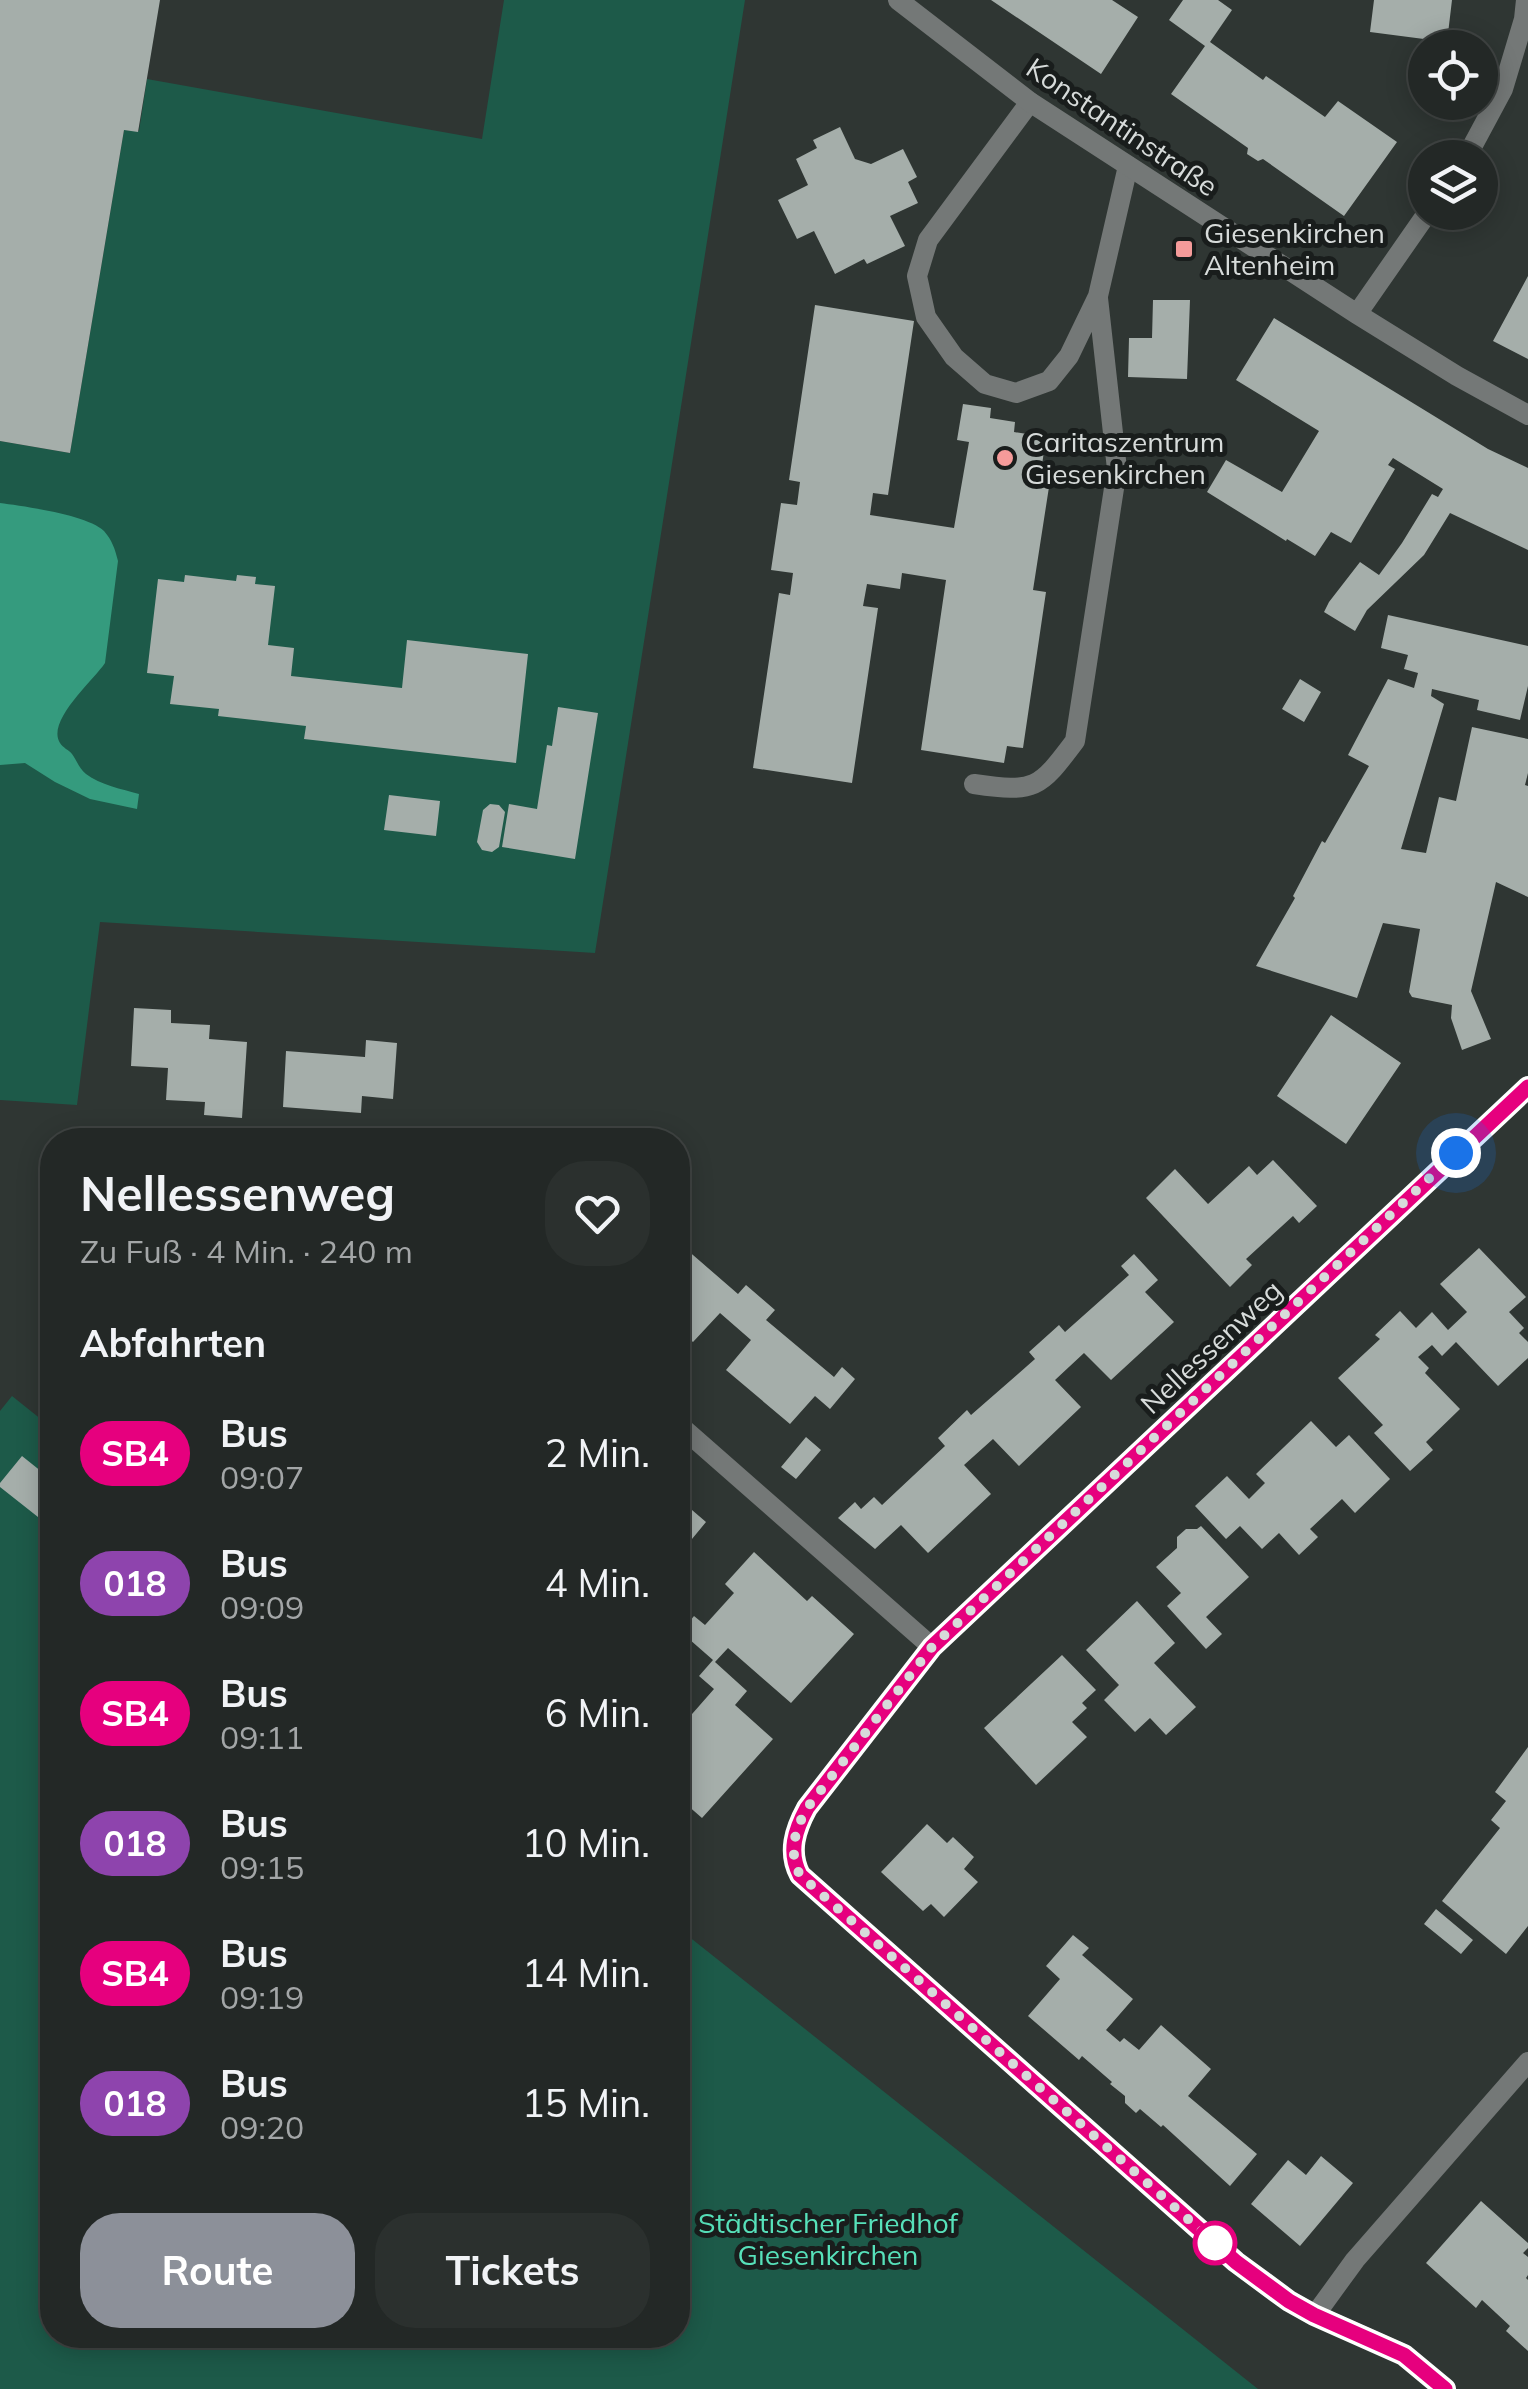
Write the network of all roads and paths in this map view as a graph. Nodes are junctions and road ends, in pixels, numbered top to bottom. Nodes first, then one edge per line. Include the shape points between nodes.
1 (898, 0) edge
2 (1526, 0) edge
3 (1030, 102) junction
4 (1476, 140) edge
5 (1128, 166) junction
6 (1415, 230) edge
7 (1098, 296) junction
8 (1357, 314) junction
9 (1528, 416) edge
10 (974, 784) dead end
11 (1528, 1087) edge
12 (690, 1435) edge
13 (932, 1647) junction
14 (1528, 2062) edge
15 (1314, 2315) junction
16 (1445, 2389) edge

1 - 3 street, Konstantinstraße
2 - 4 street via 1503,89
3 - 5 street, Konstantinstraße
3 - 7 street via 928,240 918,276 926,316 954,357 985,384 1016,393 1049,381
5 - 7 street
5 - 8 street, Konstantinstraße
6 - 8 street
7 - 10 street via 1118,469 1075,741 1052,772 1029,788
8 - 9 street, Konstantinstraße
11 - 13 street, Nellessenweg
12 - 13 street
13 - 15 street, Nellessenweg via 807,1808 795,1829 800,1875 1236,2262
14 - 15 street
15 - 16 street, Nellessenweg via 1404,2355

